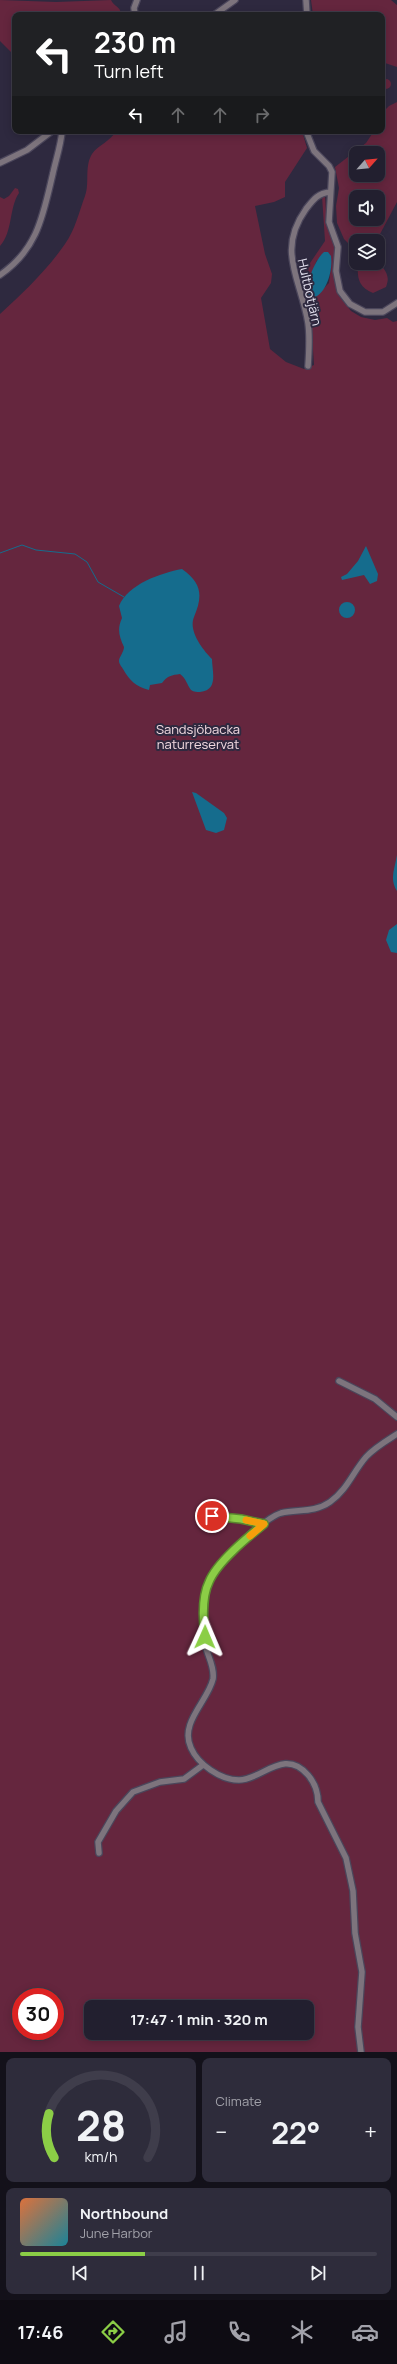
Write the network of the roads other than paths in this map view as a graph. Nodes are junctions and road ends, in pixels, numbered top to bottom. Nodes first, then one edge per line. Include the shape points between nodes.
1 (137, 0) edge
2 (235, 0) edge
3 (306, 0) edge
4 (135, 12) edge
5 (218, 12) edge
6 (307, 12) edge
7 (48, 134) edge
8 (61, 134) edge
9 (307, 134) edge
10 (0, 163) edge
11 (330, 192) junction
12 (0, 275) edge
13 (397, 303) edge
14 (308, 366) dead end
15 (339, 1381) dead end
16 (397, 1417) edge
17 (397, 1434) edge
18 (212, 1516) dead end
19 (264, 1524) junction
20 (203, 1765) junction
21 (99, 1853) dead end
22 (361, 2052) edge

1 - 4 street
2 - 5 street
3 - 6 street
7 - 10 street via 27,150
8 - 12 street via 36,236 20,258
9 - 11 street via 314,151 331,169 333,180
11 - 13 street via 329,222 338,247 336,275 343,296 355,308 370,313 387,310
11 - 14 street, Hultbotjärn via 318,195 309,205 295,226 291,244 292,262 308,323
15 - 16 street via 375,1399
17 - 19 street via 367,1456 345,1488 330,1502 314,1509 280,1513
18 - 19 street
19 - 20 street via 215,1572 206,1590 204,1634 214,1676 188,1735 191,1749
20 - 21 street via 184,1779 160,1782 133,1792 116,1811 98,1842
20 - 22 street via 238,1780 283,1764 299,1768 310,1777 318,1794 318,1802 346,1858 353,1891 362,1972 358,2027

